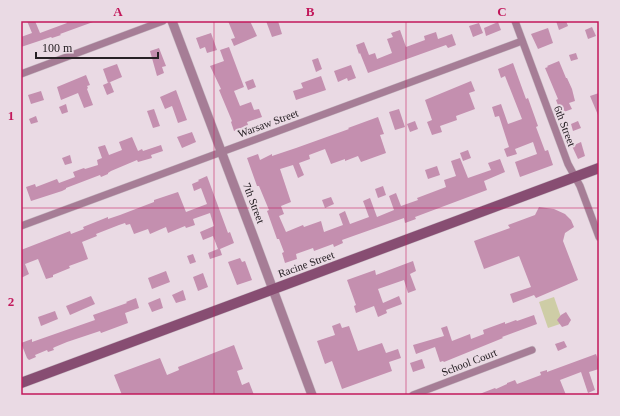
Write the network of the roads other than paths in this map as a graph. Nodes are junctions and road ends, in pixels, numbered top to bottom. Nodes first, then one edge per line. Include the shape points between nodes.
1 (163, 21) edge
2 (172, 21) edge
3 (514, 21) edge
4 (522, 41) junction
5 (21, 74) edge
6 (221, 152) junction
7 (599, 168) edge
8 (575, 177) junction
9 (21, 226) edge
10 (599, 236) edge
11 (273, 288) junction
12 (532, 350) dead end
13 (21, 383) edge
14 (312, 395) edge
15 (413, 395) edge

1 - 5 street
2 - 6 street, 7th Street
3 - 4 street, 6th Street
4 - 6 street, Warsaw Street
4 - 8 street, 6th Street
6 - 9 street, Warsaw Street
6 - 11 street, 7th Street
7 - 8 main road, Racine Street
8 - 10 street, 6th Street
8 - 11 main road, Racine Street
11 - 13 main road, Racine Street
11 - 14 street, 7th Street
12 - 15 street, School Court

